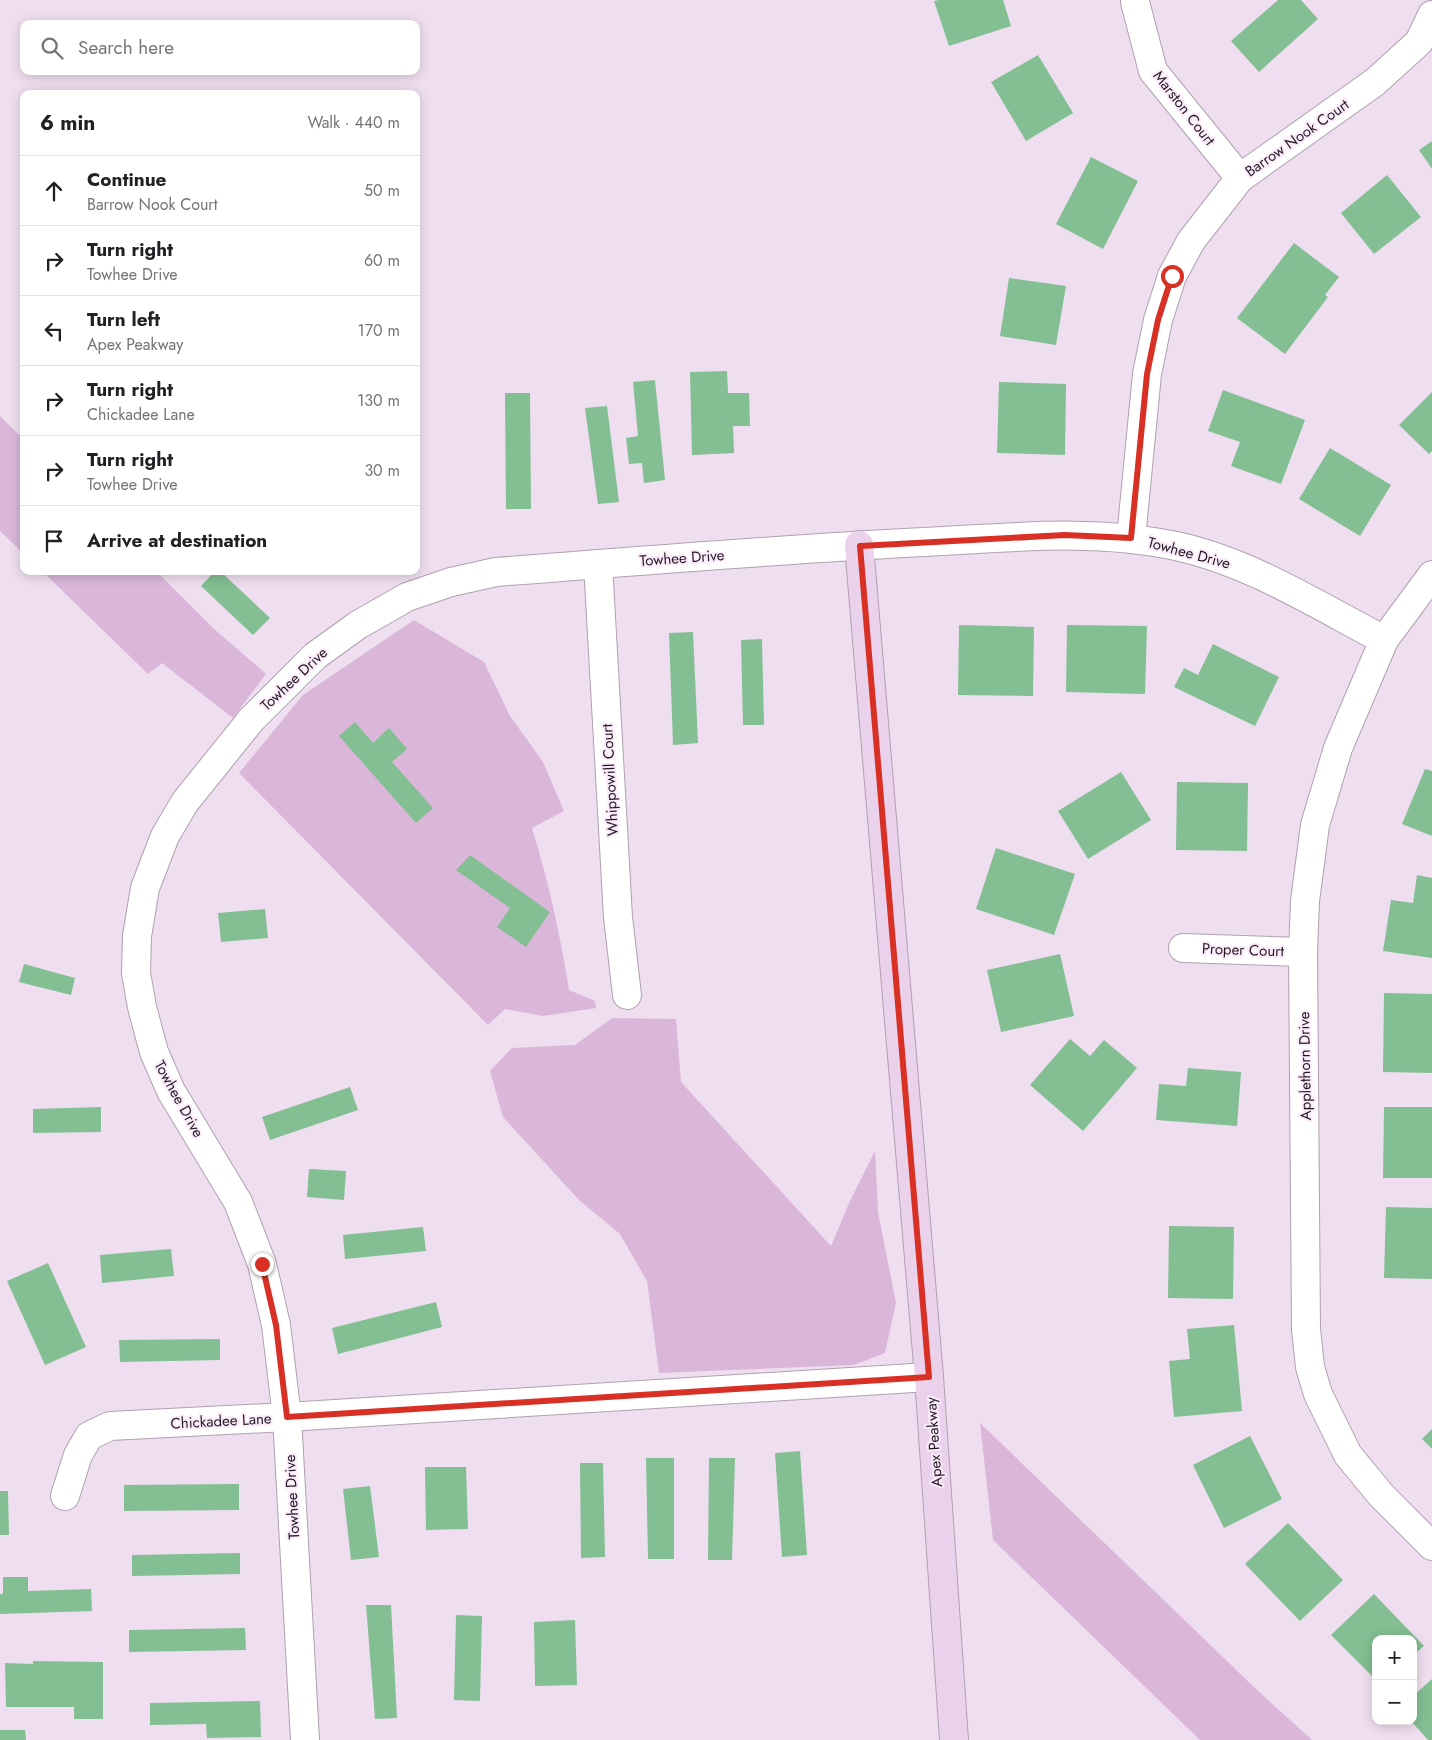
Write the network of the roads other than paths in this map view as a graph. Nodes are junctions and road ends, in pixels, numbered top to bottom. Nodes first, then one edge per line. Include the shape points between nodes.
1 (1135, 2) dead end
2 (1432, 15) edge
3 (1240, 178) junction
4 (1131, 538) junction
5 (860, 546) junction
6 (598, 564) junction
7 (1432, 575) edge
8 (1384, 640) junction
9 (1183, 948) dead end
10 (1303, 952) junction
11 (627, 995) dead end
12 (929, 1377) junction
13 (287, 1417) junction
14 (65, 1496) dead end
15 (1432, 1546) edge
16 (305, 1740) edge
17 (954, 1740) edge

1 - 3 street, Marston Court via 1153,71
2 - 3 street, Barrow Nook Court via 1419,42 1375,82
3 - 4 street, Barrow Nook Court via 1191,241 1172,276 1158,320 1147,374
4 - 5 street, Towhee Drive via 1065,535
4 - 8 street, Towhee Drive via 1178,547 1229,563 1288,589
5 - 6 street, Towhee Drive
5 - 12 main road, Apex Peakway
6 - 11 street, Whippowill Court via 618,917
6 - 13 street, Towhee Drive via 496,572 451,582 407,597 358,625 316,656 251,720 185,802 165,836 145,888 137,936 136,974 149,1034 171,1091 238,1202 262,1264 276,1325
7 - 8 street, Applethorn Drive
8 - 10 street, Applethorn Drive via 1338,748 1315,825 1305,901
9 - 10 street, Proper Court
10 - 15 street, Applethorn Drive via 1306,1329 1310,1367 1318,1394 1348,1455 1381,1495
12 - 13 street, Chickadee Lane
12 - 17 main road, Apex Peakway
13 - 14 street, Chickadee Lane via 110,1426 90,1436 78,1455
13 - 16 street, Towhee Drive

